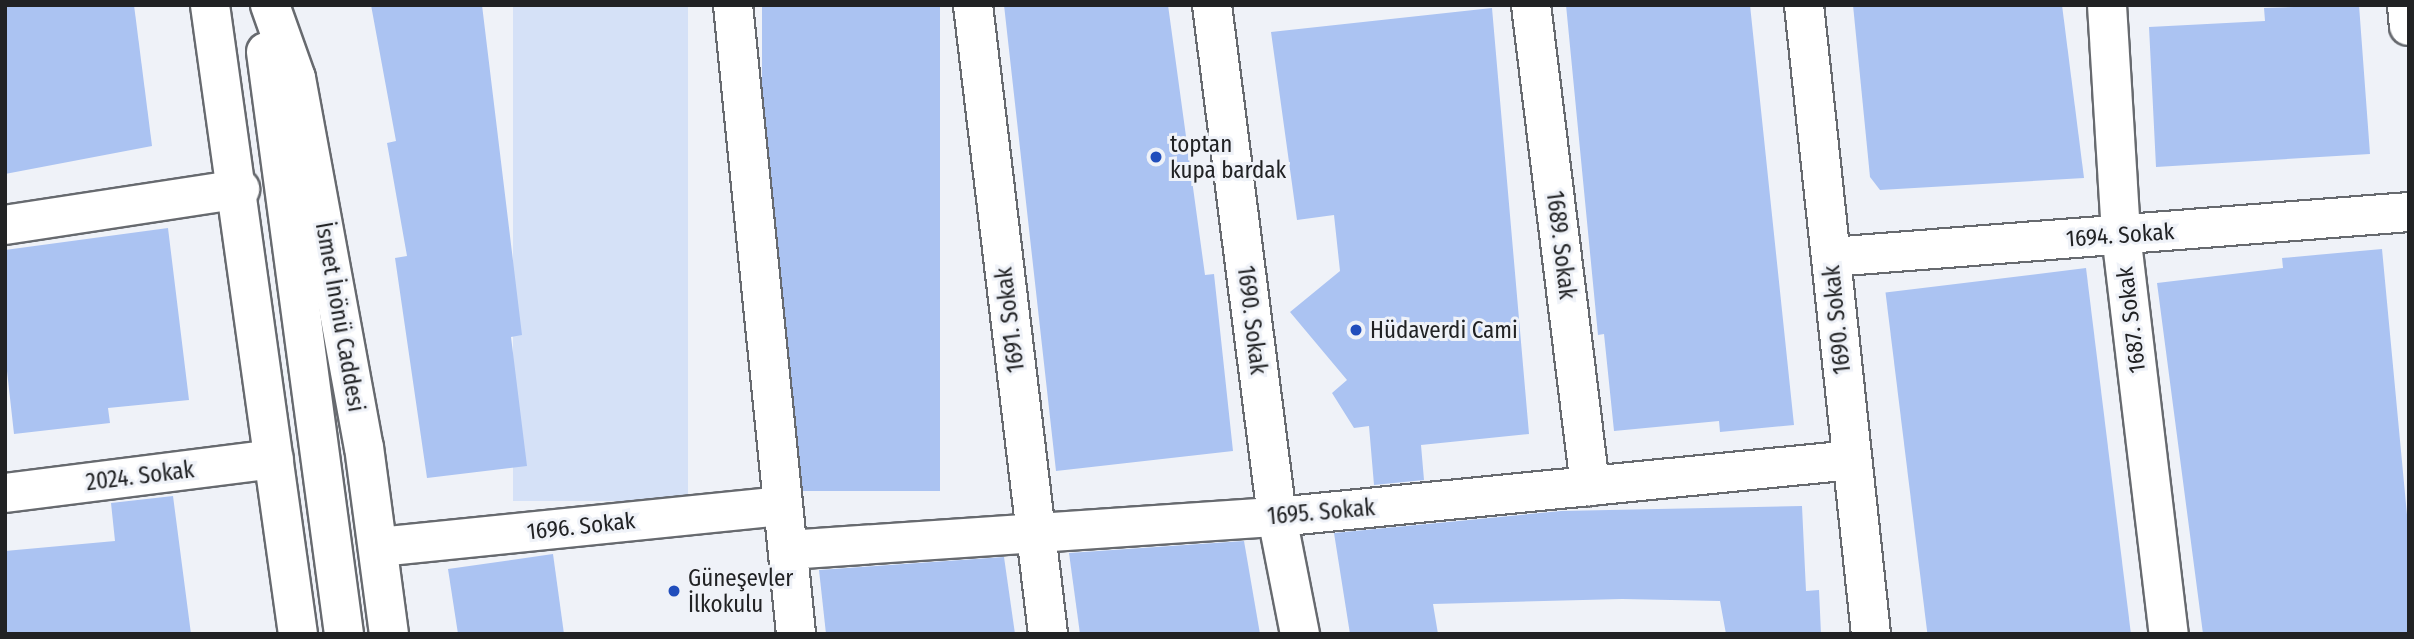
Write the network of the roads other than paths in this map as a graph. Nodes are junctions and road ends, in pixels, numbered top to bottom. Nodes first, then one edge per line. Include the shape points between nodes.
1 (210, 5) edge
2 (260, 5) edge
3 (270, 5) edge
4 (733, 5) edge
5 (973, 5) edge
6 (1212, 5) edge
7 (1531, 5) edge
8 (1804, 5) edge
9 (2107, 5) edge
10 (2407, 5) edge
11 (2409, 26) edge
12 (240, 189) junction
13 (2409, 212) edge
14 (5, 225) edge
15 (2121, 234) junction
16 (1831, 257) junction
17 (274, 459) junction
18 (1852, 460) junction
19 (1590, 486) junction
20 (5, 493) edge
21 (783, 506) junction
22 (1277, 517) junction
23 (1035, 533) junction
24 (379, 547) junction
25 (788, 550) junction
26 (298, 634) edge
27 (344, 634) edge
28 (389, 634) edge
29 (796, 634) edge
30 (1048, 634) edge
31 (1300, 634) edge
32 (1871, 634) edge
33 (2169, 634) edge

1 - 12 street
2 - 27 street
3 - 24 street, İsmet İnönü Caddesi via 296,78
4 - 21 street
5 - 23 street, 1691. Sokak
6 - 22 street, 1690. Sokak
7 - 19 street, 1689. Sokak
8 - 16 street, 1690. Sokak
9 - 15 street, 1687. Sokak
10 - 11 street
12 - 14 street
12 - 17 street
13 - 15 street, 1694. Sokak
15 - 16 street, 1694. Sokak
15 - 33 street, 1687. Sokak
16 - 18 street, 1690. Sokak
17 - 20 street, 2024. Sokak
17 - 26 street
18 - 19 street, 1695. Sokak
18 - 32 street, 1690. Sokak
19 - 22 street, 1695. Sokak
21 - 24 street, 1696. Sokak
21 - 25 street
22 - 23 street, 1695. Sokak
22 - 31 street, 1690. Sokak
23 - 25 street, 1695. Sokak
23 - 30 street, 1691. Sokak
24 - 28 street, İsmet İnönü Caddesi
25 - 29 street

